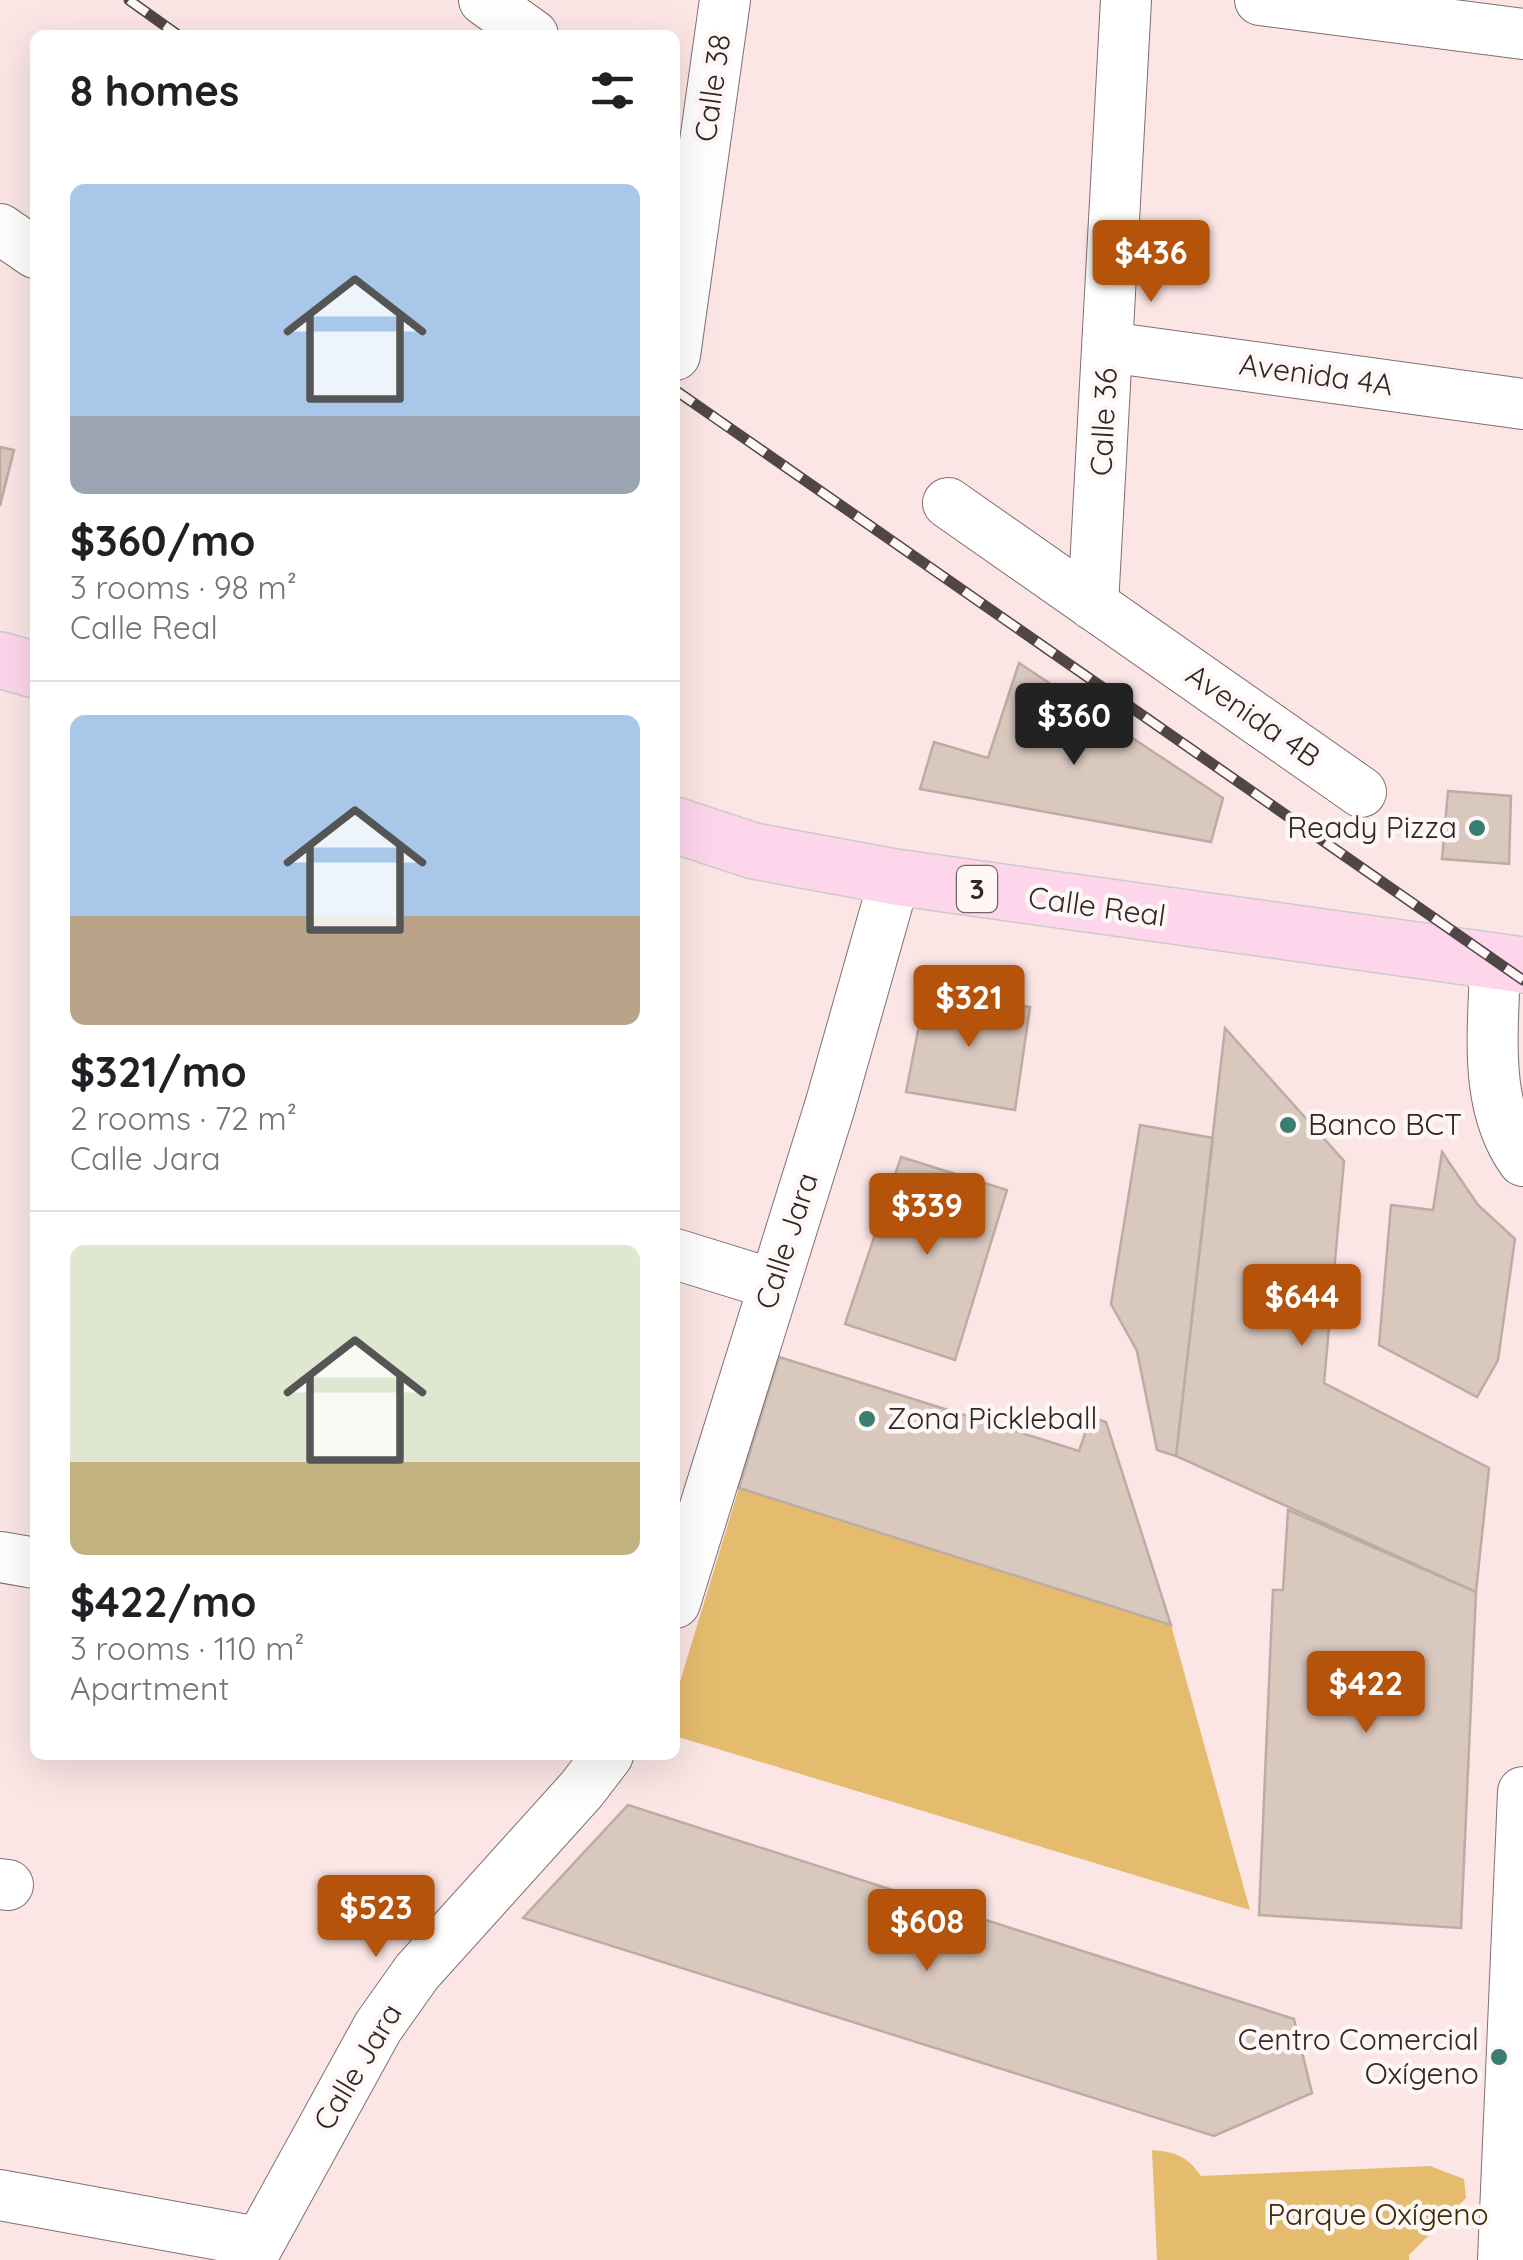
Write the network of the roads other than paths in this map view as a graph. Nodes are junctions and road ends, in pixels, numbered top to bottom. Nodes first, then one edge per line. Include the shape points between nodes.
1 (484, 0) edge
2 (725, 0) edge
3 (1126, 0) edge
4 (1260, 0) edge
5 (526, 30) edge
6 (1523, 34) edge
7 (690, 145) edge
8 (0, 229) edge
9 (30, 250) edge
10 (680, 285) edge
11 (1108, 347) junction
12 (1523, 404) edge
13 (948, 503) dead end
14 (1093, 605) junction
15 (0, 622) edge
16 (30, 630) edge
17 (0, 660) edge
18 (30, 669) edge
19 (1361, 792) dead end
20 (680, 828) edge
21 (895, 878) junction
22 (1509, 963) edge
23 (1523, 1161) edge
24 (680, 1256) edge
25 (772, 1284) junction
26 (0, 1557) edge
27 (30, 1561) edge
28 (680, 1587) edge
29 (604, 1760) edge
30 (1523, 1792) edge
31 (0, 2196) edge
32 (254, 2251) edge
33 (1503, 2260) edge

1 - 5 street
2 - 7 street, Calle 38
3 - 11 street, Calle 36
4 - 6 street
7 - 10 street, Calle 38
8 - 9 street
11 - 12 street, Avenida 4A
11 - 14 street, Calle 36
13 - 14 street, Avenida 4B
14 - 19 street, Avenida 4B
15 - 16 main road
17 - 18 main road
20 - 21 main road, Calle Real / 3 via 754,851
21 - 22 main road, Calle Real / 3
21 - 25 street, Calle Jara
22 - 23 street via 1493,1054 1498,1110
24 - 25 street
25 - 28 street, Calle Jara
26 - 27 street
29 - 32 street, Calle Jara via 417,1972 378,2027
30 - 33 street
31 - 32 street

